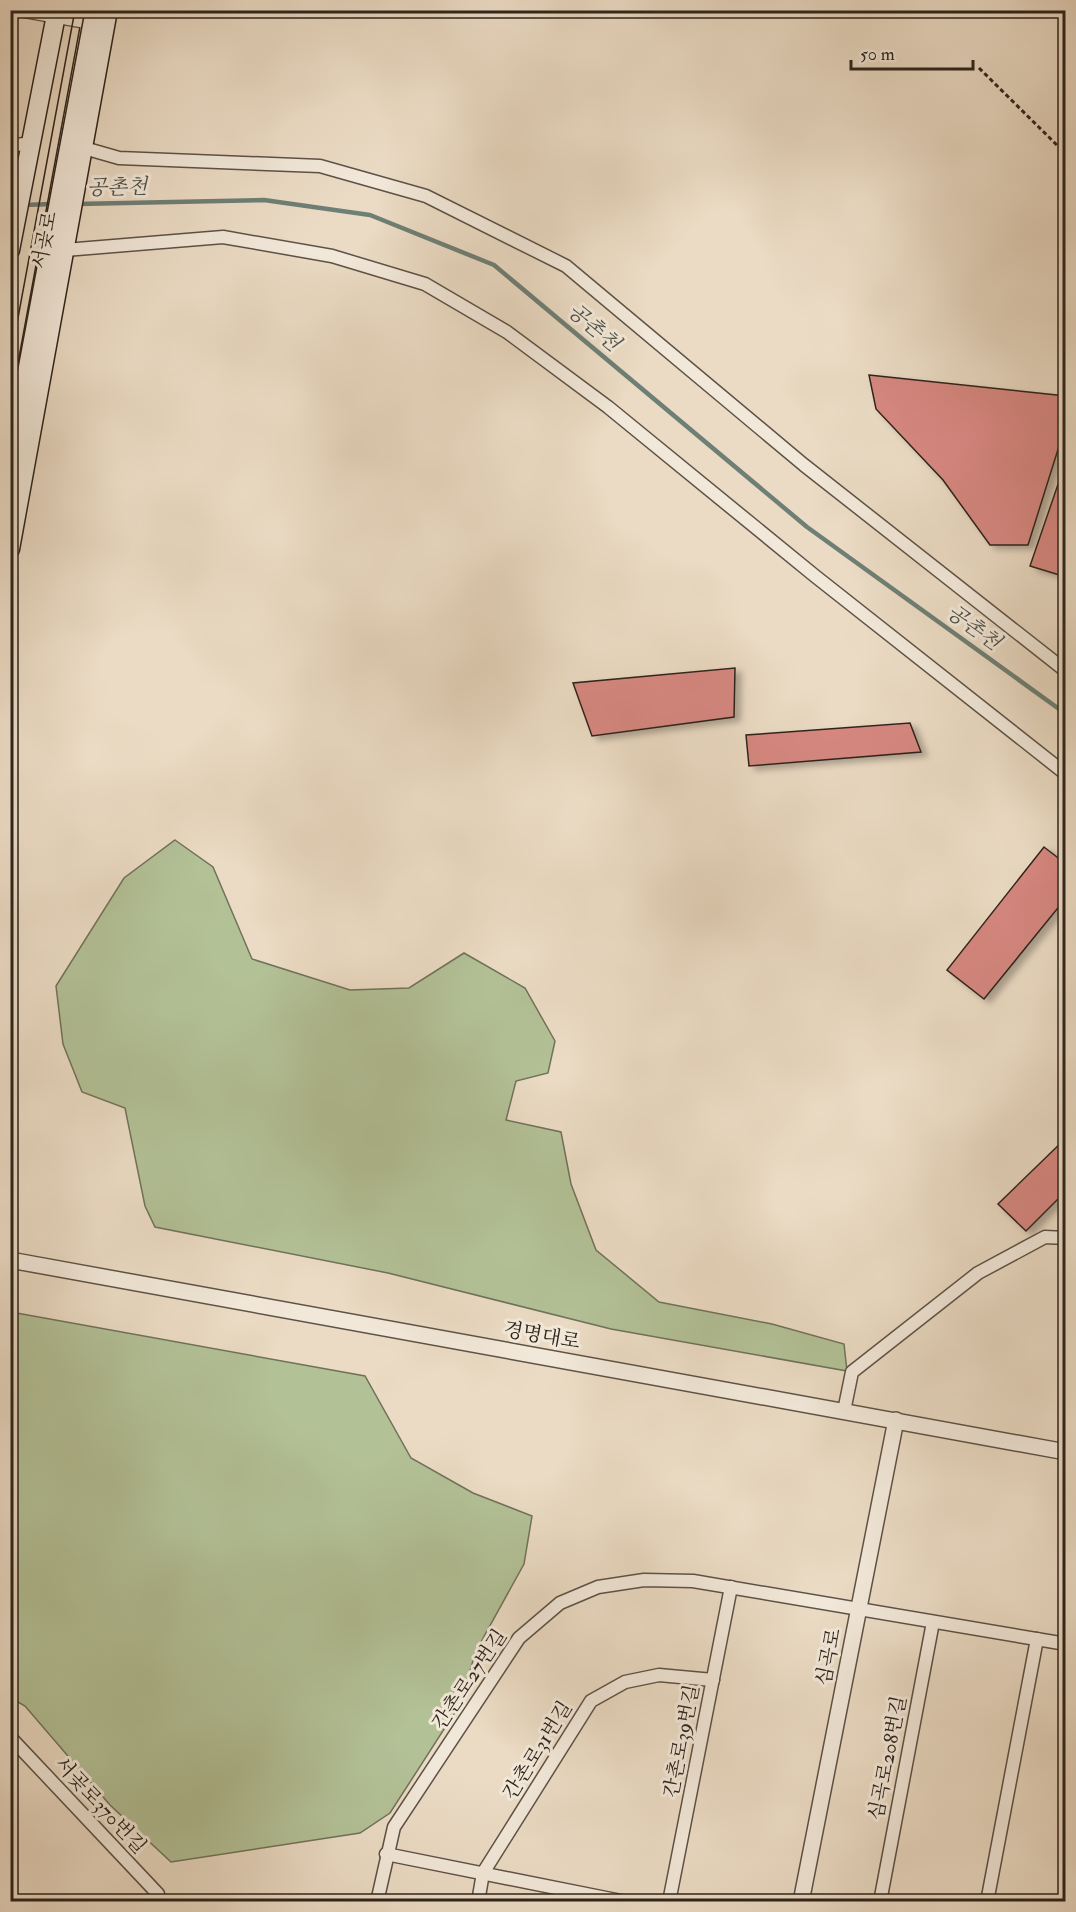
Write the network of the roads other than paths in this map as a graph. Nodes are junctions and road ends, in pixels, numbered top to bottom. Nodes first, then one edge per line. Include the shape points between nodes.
1 (27, 10) edge
2 (57, 13) edge
3 (100, 17) edge
4 (10, 147) edge
5 (84, 148) junction
6 (29, 152) junction
7 (73, 166) junction
8 (61, 247) junction
9 (11, 248) edge
10 (10, 460) edge
11 (10, 549) edge
12 (1065, 671) edge
13 (1065, 774) edge
14 (1065, 1238) edge
15 (10, 1260) edge
16 (844, 1411) junction
17 (896, 1420) junction
18 (1065, 1452) edge
19 (731, 1587) junction
20 (859, 1611) junction
21 (933, 1622) junction
22 (1037, 1639) junction
23 (1065, 1644) edge
24 (712, 1680) junction
25 (10, 1737) edge
26 (386, 1854) junction
27 (483, 1873) junction
28 (573, 1896) edge
29 (157, 1902) edge
30 (377, 1902) edge
31 (478, 1902) edge
32 (626, 1902) edge
33 (669, 1902) edge
34 (801, 1902) edge
35 (880, 1902) edge
36 (987, 1902) edge

1 - 2 street
2 - 3 street
2 - 6 main road, 서곶로
3 - 5 main road, 서곶로
3 - 7 main road, 서곶로
4 - 6 street
5 - 7 main road, 서곶로
5 - 12 street via 119,158 320,166 426,196 566,266 804,465
6 - 9 main road, 서곶로
7 - 8 main road, 서곶로
8 - 10 main road, 서곶로
8 - 11 main road, 서곶로
8 - 13 street via 223,237 332,256 425,284 507,332 608,407
14 - 16 street via 1045,1237 960,1287 852,1372
15 - 16 street, 경명대로
16 - 17 street, 경명대로
17 - 18 street, 경명대로
17 - 20 street, 심곡로
19 - 20 street, 간촌로27번길
19 - 24 street, 간촌로39번길
19 - 26 street, 간촌로27번길 via 644,1580 598,1587 560,1603 519,1638 394,1827
20 - 21 street
20 - 34 street, 심곡로
21 - 22 street
21 - 35 street, 심곡로208번길
22 - 23 street
22 - 36 street
24 - 27 street, 간촌로31번길 via 659,1676 625,1682 591,1701
24 - 33 street, 간촌로39번길
25 - 29 street, 서곶로370번길 via 158,1894
26 - 27 street
26 - 30 street, 간촌로27번길
27 - 28 street
27 - 31 street, 간촌로31번길
28 - 32 street

